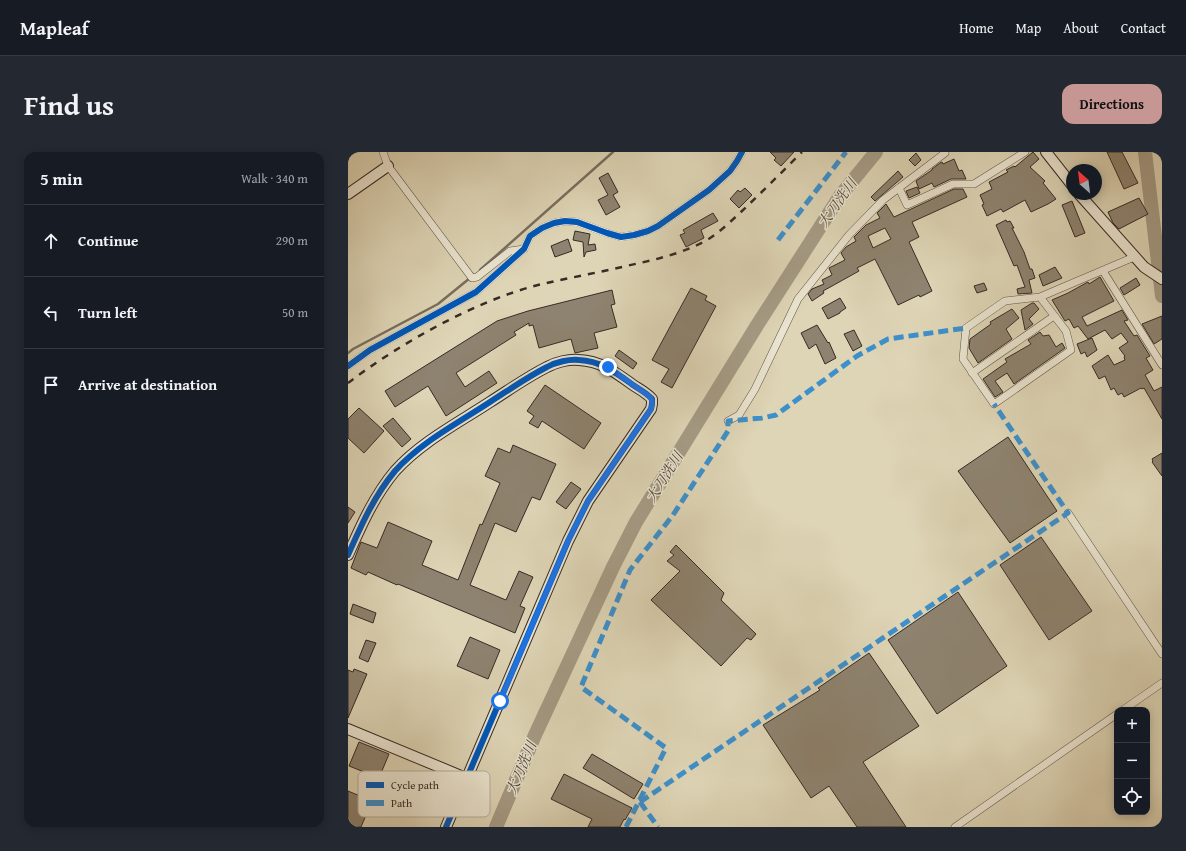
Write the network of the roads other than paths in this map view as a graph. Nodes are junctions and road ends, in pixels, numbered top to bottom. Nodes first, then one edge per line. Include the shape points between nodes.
1 (383, 152) edge
2 (742, 152) edge
3 (945, 152) edge
4 (1025, 152) edge
5 (1046, 152) edge
6 (388, 166) junction
7 (1066, 177) edge
8 (899, 188) junction
9 (348, 194) edge
10 (1084, 200) edge
11 (524, 249) junction
12 (1134, 257) junction
13 (1103, 271) junction
14 (1162, 279) edge
15 (1040, 297) junction
16 (1054, 316) junction
17 (1162, 365) edge
18 (348, 366) edge
19 (972, 373) junction
20 (728, 421) dead end
21 (1068, 513) dead end
22 (348, 555) edge
23 (1162, 654) edge
24 (1162, 683) edge
25 (1127, 707) edge
26 (1114, 716) edge
27 (348, 729) edge
28 (449, 771) edge
29 (469, 771) edge
30 (450, 817) edge
31 (446, 827) edge
32 (955, 827) edge

1 - 6 street
2 - 11 street via 730,170 709,190 648,231 621,237 576,222 565,221 554,223 530,236
3 - 8 street
4 - 8 street via 974,184 953,184 907,205
5 - 7 street
6 - 9 street
6 - 11 street via 472,278 477,277 510,251
8 - 20 street via 883,200 849,235 798,299 755,389 739,415
10 - 12 street
11 - 18 street via 476,292 370,350
12 - 13 street
12 - 14 street
13 - 15 street
13 - 17 street
15 - 16 street
15 - 19 street via 1005,301 966,328 963,359
16 - 19 street
16 - 19 street via 1066,331 1071,350 994,404
21 - 23 street
22 - 29 street via 366,515 381,491 413,454 548,366 578,359 596,363 608,367 652,399 651,409 588,501 568,541
24 - 25 street
26 - 32 street
27 - 28 street
30 - 31 street

